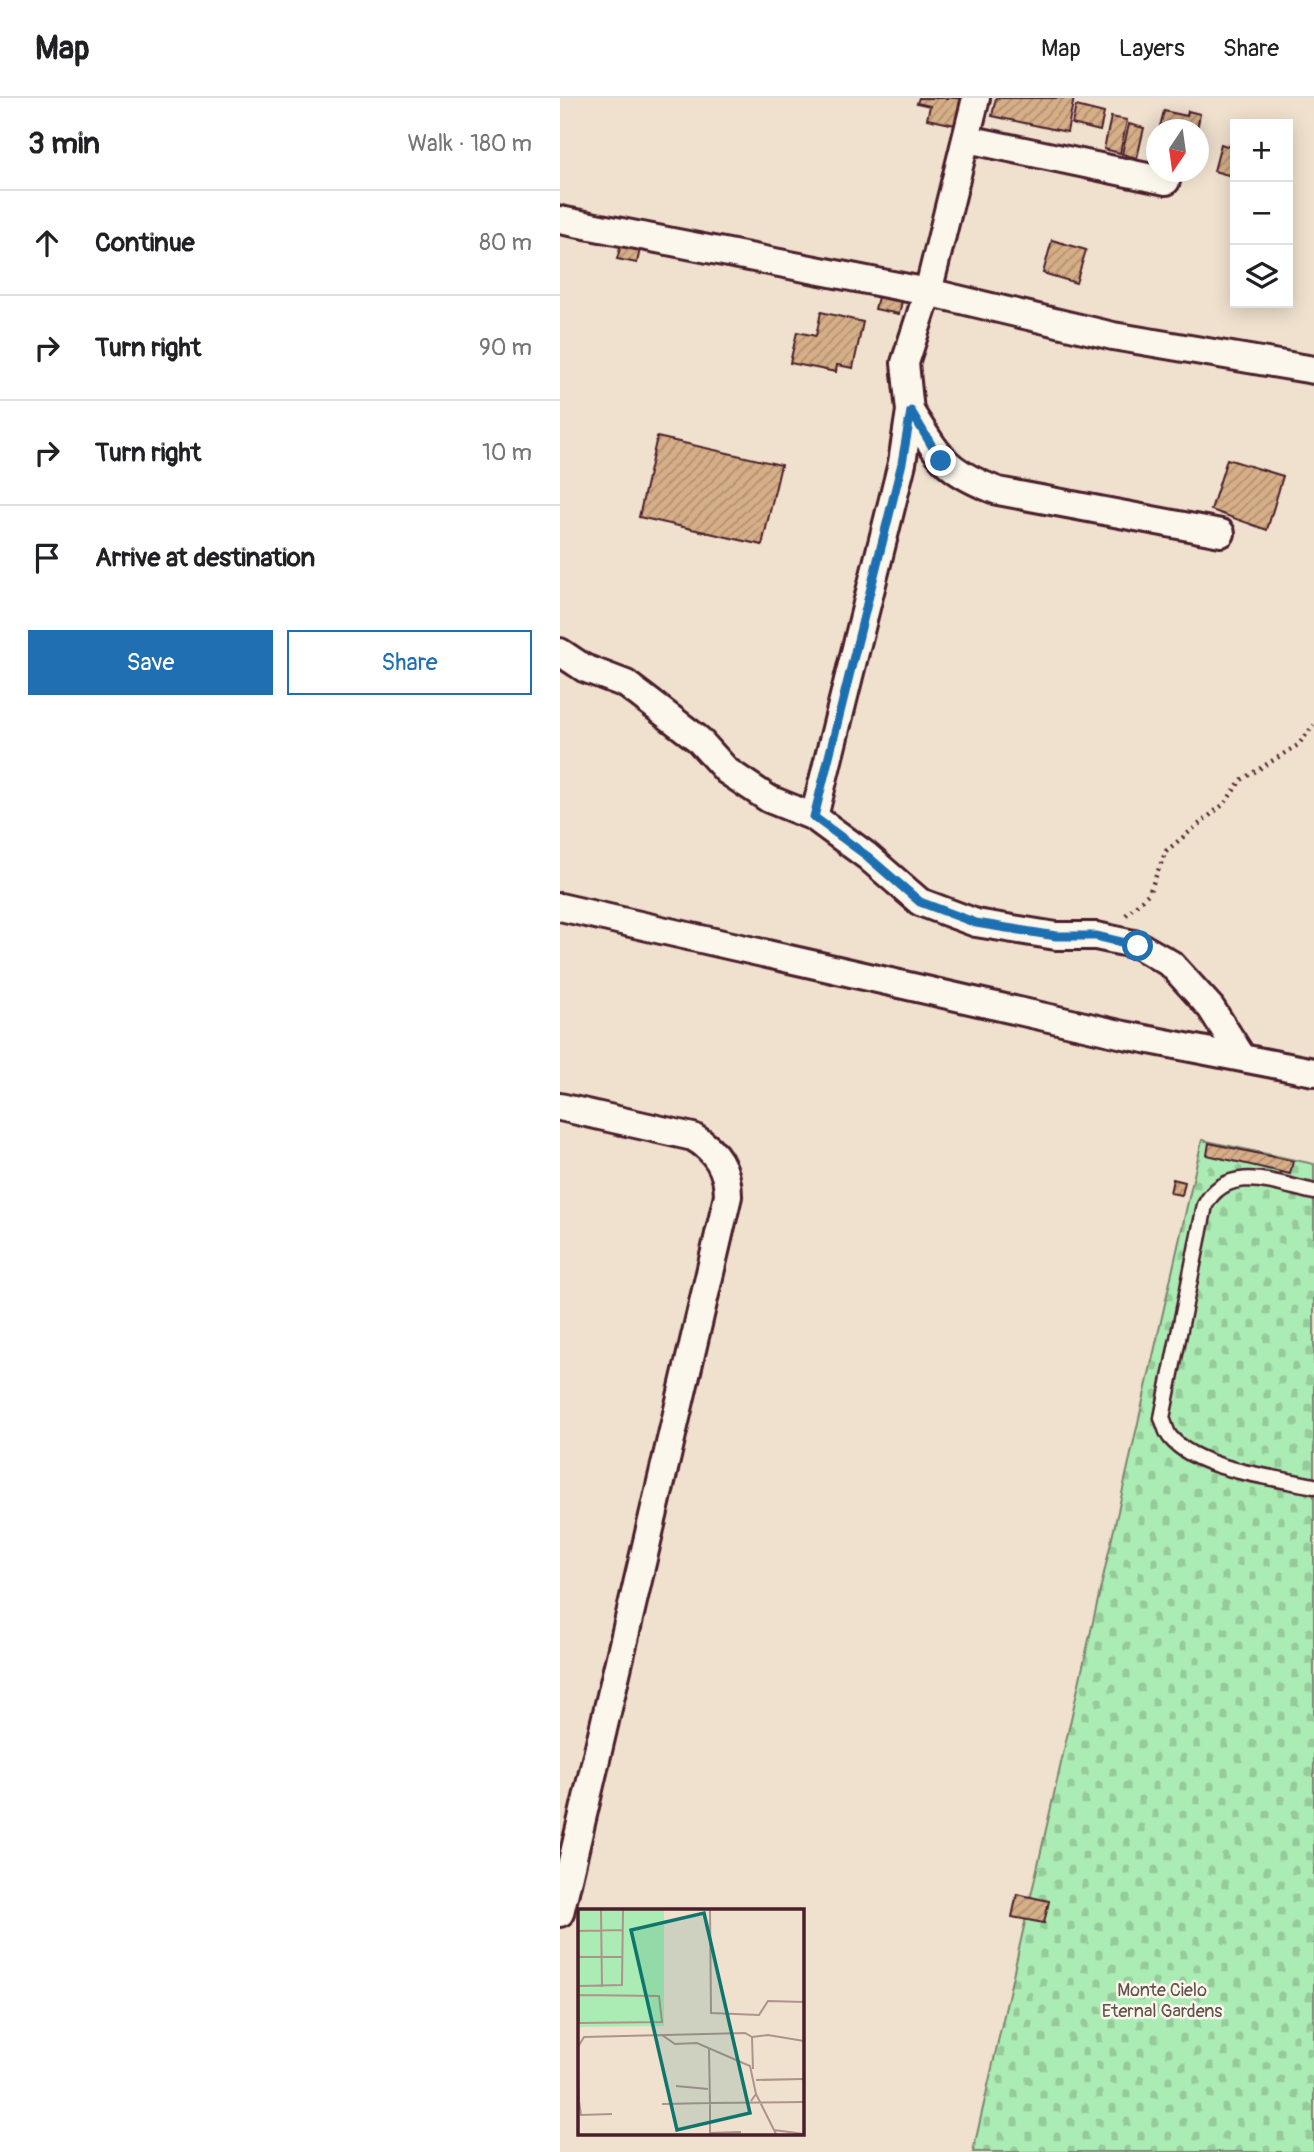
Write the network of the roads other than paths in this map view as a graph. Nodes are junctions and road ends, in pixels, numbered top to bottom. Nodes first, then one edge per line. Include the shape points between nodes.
1 (976, 98) edge
2 (967, 139) junction
3 (1146, 177) edge
4 (560, 220) edge
5 (928, 292) junction
6 (1314, 370) edge
7 (911, 411) junction
8 (1221, 533) dead end
9 (560, 652) edge
10 (814, 817) junction
11 (560, 907) edge
12 (1242, 1057) junction
13 (1314, 1072) edge
14 (560, 1107) edge
15 (1314, 1192) edge
16 (1314, 1486) edge
17 (560, 1913) edge

1 - 2 street
2 - 3 street
2 - 5 street
4 - 5 street
5 - 6 street via 1113,336
5 - 7 street via 905,363
7 - 8 street via 941,461 963,478 998,491
7 - 10 street
9 - 10 street via 584,668 626,684 688,731 743,783
10 - 12 street via 920,902 976,923 1056,936 1096,936 1138,946 1171,964 1211,1009
11 - 12 street via 1125,1035
12 - 13 street
14 - 17 street via 693,1137 707,1145 723,1165 728,1196
15 - 16 lane via 1247,1179 1227,1181 1214,1189 1205,1205 1162,1418 1169,1436 1184,1450 1209,1462

